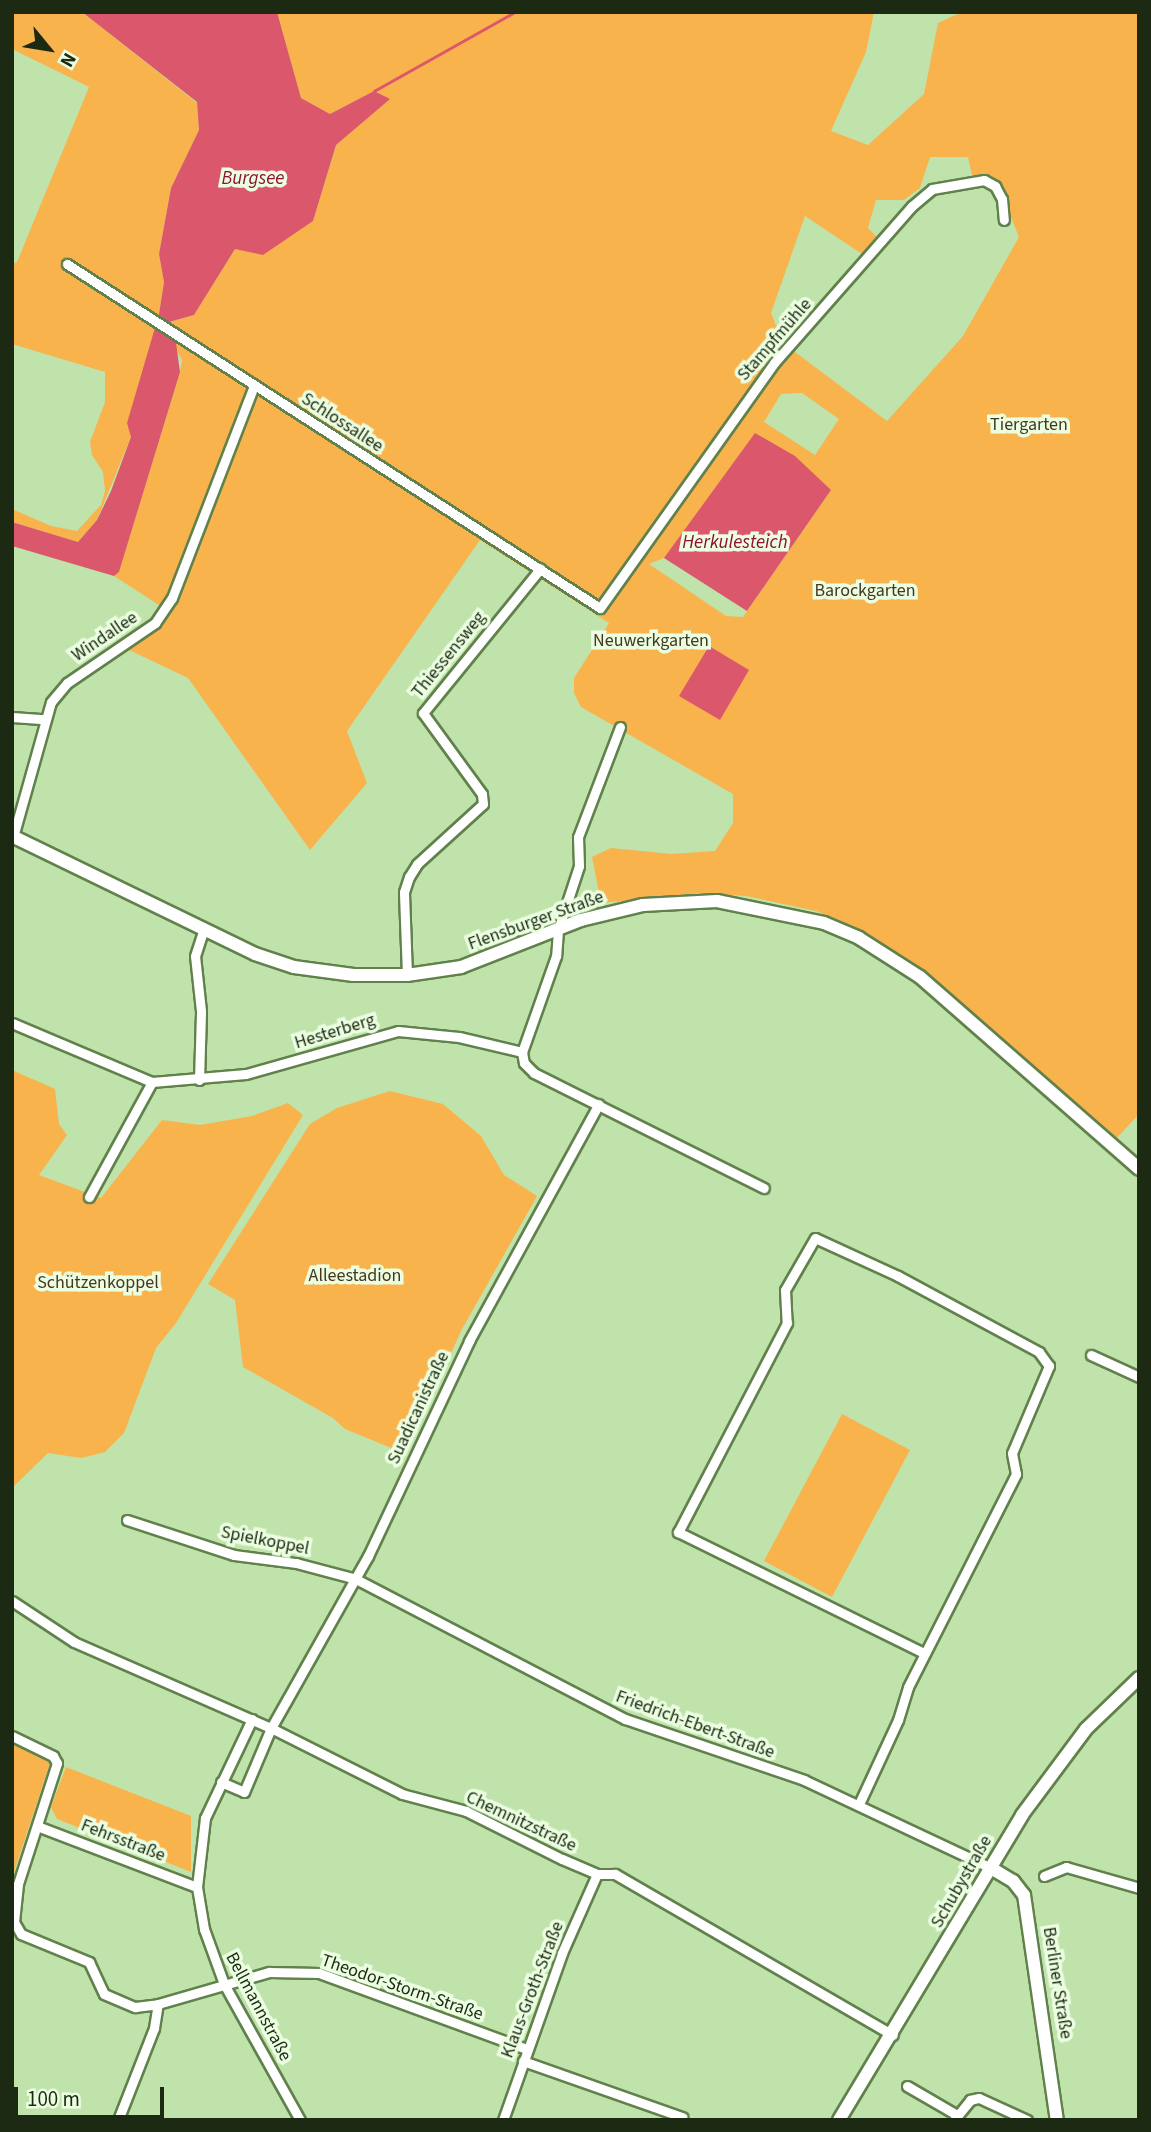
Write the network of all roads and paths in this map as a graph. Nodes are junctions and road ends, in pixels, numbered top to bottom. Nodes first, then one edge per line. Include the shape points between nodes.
1 (1004, 220) dead end
2 (67, 264) dead end
3 (254, 386) junction
4 (540, 569) junction
5 (600, 608) joint
6 (12, 717) edge
7 (44, 719) junction
8 (620, 727) dead end
9 (13, 837) edge
10 (205, 929) junction
11 (558, 930) junction
12 (407, 975) junction
13 (12, 1023) edge
14 (522, 1052) junction
15 (199, 1080) junction
16 (152, 1082) junction
17 (599, 1104) junction
18 (1139, 1169) edge
19 (764, 1188) dead end
20 (89, 1197) dead end
21 (1091, 1355) dead end
22 (1139, 1377) edge
23 (127, 1520) dead end
24 (356, 1579) junction
25 (12, 1601) edge
26 (924, 1653) junction
27 (1139, 1678) edge
28 (252, 1719) junction
29 (271, 1728) junction
30 (12, 1736) edge
31 (221, 1782) junction
32 (859, 1804) junction
33 (37, 1826) junction
34 (991, 1868) junction
35 (597, 1874) junction
36 (1044, 1876) dead end
37 (197, 1887) junction
38 (1139, 1888) edge
39 (224, 1984) junction
40 (158, 2004) junction
41 (893, 2035) junction
42 (527, 2049) junction
43 (523, 2061) junction
44 (907, 2086) dead end
45 (682, 2117) dead end
46 (956, 2117) edge
47 (118, 2120) edge
48 (300, 2120) edge
49 (503, 2120) edge
50 (839, 2120) edge
51 (1027, 2120) edge
52 (1057, 2120) edge

1 - 5 street, Stampfmühle via 995,186 984,180 933,189 912,206 774,363
2 - 3 street, Schlossallee
3 - 4 street, Schlossallee
3 - 7 street, Windallee via 172,598 155,623 67,683
4 - 5 street, Schlossallee
4 - 12 street, Thiessensweg via 423,713 482,794 483,804 417,864 409,877 404,892
6 - 7 street
7 - 9 street, Windallee
8 - 11 street via 578,837 579,866
9 - 10 street, Flensburger Straße
10 - 12 street, Flensburger Straße via 294,967
10 - 15 street via 195,956 201,1010
11 - 12 street, Flensburger Straße via 461,967
11 - 14 street via 556,956
11 - 18 street, Flensburger Straße via 643,905 717,901 836,927 920,977
13 - 16 street, Hesterberg
14 - 15 street, Hesterberg via 459,1037 398,1031 246,1074
14 - 17 street via 524,1063 534,1073
15 - 16 street, Hesterberg
16 - 20 street
17 - 19 street
17 - 24 street, Suadicanistraße via 468,1341
21 - 22 street
23 - 24 street, Spielkoppel via 234,1555 296,1563
24 - 29 street, Suadicanistraße
24 - 32 street, Friedrich-Ebert-Straße via 625,1719 804,1780
25 - 28 street, Chemnitzstraße via 74,1642
26 - 26 street via 1016,1474 1012,1453 1049,1366 1039,1352 898,1276 815,1238 785,1290 787,1323 678,1532
26 - 32 street
27 - 34 street, Schubystraße via 1086,1729 1057,1766
28 - 29 street, Chemnitzstraße
28 - 31 street, Bellmannstraße
29 - 31 street via 244,1793
29 - 35 street, Chemnitzstraße via 402,1794 466,1811
30 - 33 street, Theodor-Storm-Straße via 53,1756 57,1763
31 - 37 street, Bellmannstraße via 200,1840
32 - 34 street, Friedrich-Ebert-Straße
33 - 37 street, Fehrsstraße
33 - 40 street, Theodor-Storm-Straße via 13,1907 21,1934 89,1962 104,1994 135,2007
34 - 41 street, Schubystraße
34 - 52 street, Berliner Straße via 1013,1881 1024,1895
35 - 41 street, Chemnitzstraße via 615,1874
35 - 42 street, Klaus-Groth-Straße
36 - 38 street via 1066,1867
37 - 39 street, Bellmannstraße via 204,1929
39 - 40 street, Theodor-Storm-Straße
39 - 42 street, Theodor-Storm-Straße via 269,1972 319,1973
39 - 48 street, Bellmannstraße
40 - 47 street via 154,2028
41 - 50 street, Schubystraße
42 - 43 street, Klaus-Groth-Straße
43 - 45 street
43 - 49 street, Klaus-Groth-Straße
44 - 46 street
46 - 51 street via 979,2098

